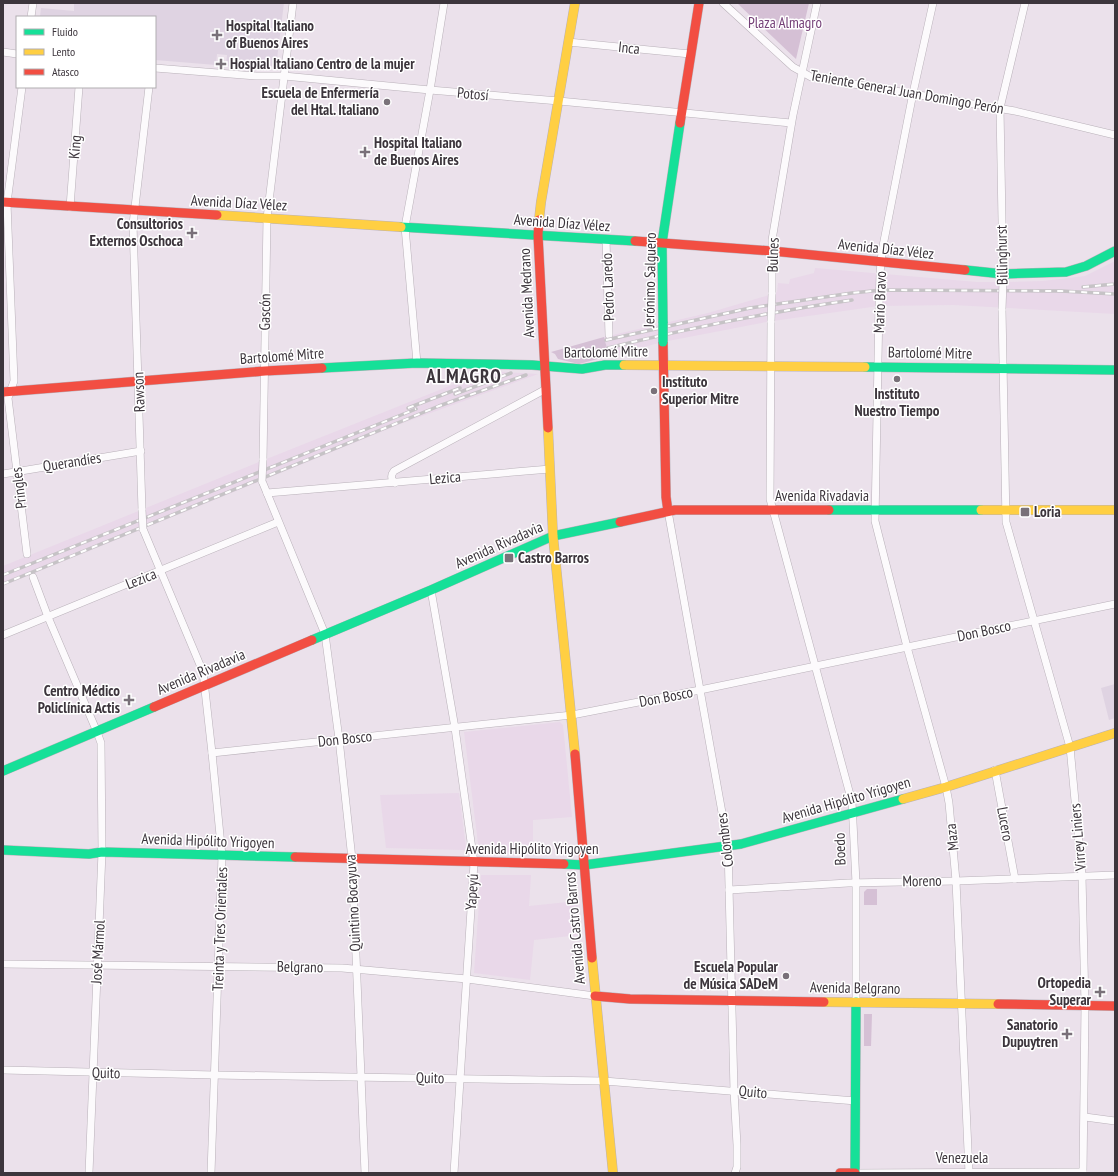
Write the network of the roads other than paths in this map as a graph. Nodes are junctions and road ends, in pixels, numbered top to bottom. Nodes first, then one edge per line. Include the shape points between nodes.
1 (33, 3) edge
2 (294, 3) edge
3 (444, 3) edge
4 (575, 3) edge
5 (699, 3) edge
6 (723, 3) edge
7 (817, 3) edge
8 (933, 3) edge
9 (1025, 3) edge
10 (31, 16) edge
11 (568, 42) junction
12 (3, 52) edge
13 (16, 54) edge
14 (690, 54) junction
15 (156, 68) edge
16 (801, 72) junction
17 (284, 76) junction
18 (22, 88) edge
19 (79, 88) edge
20 (149, 88) edge
21 (430, 90) junction
22 (913, 93) junction
23 (559, 101) junction
24 (1000, 108) junction
25 (682, 114) junction
26 (792, 123) junction
27 (1115, 135) edge
28 (5, 203) edge
29 (70, 207) junction
30 (134, 210) junction
31 (267, 218) junction
32 (405, 227) junction
33 (538, 235) junction
34 (606, 239) junction
35 (662, 243) junction
36 (1115, 251) edge
37 (772, 252) junction
38 (881, 263) junction
39 (1003, 278) junction
40 (609, 335) dead end
41 (417, 363) junction
42 (544, 365) junction
43 (663, 365) junction
44 (771, 366) junction
45 (878, 367) junction
46 (1003, 369) junction
47 (1115, 370) edge
48 (264, 371) junction
49 (139, 381) junction
50 (546, 389) junction
51 (7, 392) edge
52 (141, 451) junction
53 (550, 469) junction
54 (17, 471) junction
55 (3, 474) edge
56 (395, 483) junction
57 (267, 493) junction
58 (774, 510) junction
59 (875, 510) junction
60 (1006, 510) junction
61 (1115, 510) edge
62 (668, 511) junction
63 (278, 522) junction
64 (553, 536) junction
65 (27, 554) dead end
66 (160, 571) junction
67 (33, 577) dead end
68 (431, 590) junction
69 (1115, 604) edge
70 (48, 617) junction
71 (1035, 621) junction
72 (325, 634) junction
73 (3, 636) edge
74 (907, 647) junction
75 (816, 666) junction
76 (205, 685) junction
77 (700, 690) junction
78 (572, 714) junction
79 (455, 728) junction
80 (97, 732) junction
81 (1115, 733) edge
82 (339, 739) junction
83 (1070, 747) junction
84 (212, 753) junction
85 (995, 770) junction
86 (3, 771) edge
87 (946, 787) junction
88 (852, 813) junction
89 (728, 846) junction
90 (3, 850) edge
91 (102, 852) junction
92 (222, 856) junction
93 (352, 859) junction
94 (474, 863) junction
95 (584, 865) junction
96 (1115, 875) edge
97 (1082, 876) junction
98 (1015, 879) junction
99 (956, 881) junction
100 (856, 883) junction
101 (729, 890) junction
102 (592, 963) junction
103 (3, 964) edge
104 (97, 965) junction
105 (219, 966) junction
106 (356, 969) junction
107 (467, 979) junction
108 (595, 996) junction
109 (618, 998) junction
110 (630, 999) junction
111 (732, 1001) junction
112 (856, 1002) junction
113 (961, 1003) junction
114 (1085, 1005) junction
115 (1115, 1006) edge
116 (599, 1029) junction
117 (3, 1070) edge
118 (93, 1072) junction
119 (215, 1075) junction
120 (361, 1077) junction
121 (460, 1078) junction
122 (604, 1081) junction
123 (734, 1091) junction
124 (856, 1100) junction
125 (1085, 1117) junction
126 (1115, 1120) edge
127 (969, 1172) edge
128 (89, 1173) edge
129 (211, 1173) edge
130 (365, 1173) edge
131 (454, 1173) edge
132 (613, 1173) edge
133 (735, 1173) edge
134 (840, 1173) edge
135 (856, 1173) edge
136 (1083, 1173) edge

1 - 10 street
2 - 17 street, Gascón
3 - 21 street
4 - 11 main road, Avenida Medrano
5 - 14 main road, Jerónimo Salguero
6 - 16 street, Teniente General Juan Domingo Perón
7 - 16 street, Bulnes
8 - 22 street, Mario Bravo
9 - 24 street, Billinghurst
11 - 14 street, Inca
11 - 23 main road, Avenida Medrano
12 - 13 street
14 - 25 main road, Jerónimo Salguero
15 - 17 street, Potosí
16 - 22 street, Teniente General Juan Domingo Perón via 811,77
16 - 26 street, Bulnes
17 - 21 street, Potosí
17 - 31 street, Gascón
18 - 28 street, Pringles
19 - 29 street, King
20 - 30 street, Rawson
21 - 23 street, Potosí
21 - 32 street
22 - 24 street, Teniente General Juan Domingo Perón
22 - 38 street, Mario Bravo
23 - 25 street, Potosí
23 - 33 main road, Avenida Medrano via 541,202
24 - 27 street, Teniente General Juan Domingo Perón
24 - 39 street, Billinghurst
25 - 26 street, Potosí
25 - 35 main road, Jerónimo Salguero
26 - 37 street, Bulnes
28 - 29 main road, Avenida Díaz Vélez
28 - 51 street, Pringles via 14,381
29 - 30 main road, Avenida Díaz Vélez
30 - 31 main road, Avenida Díaz Vélez
30 - 49 street, Rawson
31 - 32 main road, Avenida Díaz Vélez
31 - 48 street, Gascón
32 - 33 main road, Avenida Díaz Vélez
32 - 41 street
33 - 34 main road, Avenida Díaz Vélez
33 - 42 main road, Avenida Medrano
34 - 35 main road, Avenida Díaz Vélez
34 - 40 street, Pedro Laredo
35 - 37 main road, Avenida Díaz Vélez
35 - 43 main road, Jerónimo Salguero, bridge
36 - 39 main road, Avenida Díaz Vélez via 1074,271
37 - 38 main road, Avenida Díaz Vélez
37 - 44 street, Bulnes, bridge
38 - 39 main road, Avenida Díaz Vélez
38 - 45 street, Mario Bravo, bridge
39 - 46 street, Billinghurst, bridge
41 - 42 main road, Bartolomé Mitre
41 - 48 main road, Bartolomé Mitre
42 - 43 main road, Bartolomé Mitre via 582,369 605,365
42 - 50 main road, Avenida Medrano
43 - 44 main road, Bartolomé Mitre
43 - 62 main road, Jerónimo Salguero
44 - 45 main road, Bartolomé Mitre
44 - 58 street, Bulnes via 770,499
45 - 46 main road, Bartolomé Mitre
45 - 59 street, Mario Bravo
46 - 47 main road, Bartolomé Mitre
46 - 60 street, Billinghurst
48 - 49 main road, Bartolomé Mitre
48 - 57 street, Gascón, bridge via 262,481
49 - 51 main road, Bartolomé Mitre
49 - 52 street, Rawson
50 - 53 main road, Avenida Medrano
50 - 56 street via 394,471 391,477
51 - 54 street, Pringles
52 - 54 street, Querandíes
52 - 66 street, Rawson, bridge via 143,529
53 - 56 street, Lezica
53 - 64 main road, Avenida Medrano
54 - 55 street, Querandíes
54 - 65 street, Pringles
56 - 57 street, Lezica
57 - 63 street, Gascón
58 - 59 main road, Avenida Rivadavia
58 - 62 main road, Avenida Rivadavia
58 - 75 street, Boedo
59 - 60 main road, Avenida Rivadavia
59 - 74 street, Maza via 875,521
60 - 61 main road, Avenida Rivadavia
60 - 71 street, Virrey Liniers via 1006,522
62 - 64 main road, Avenida Rivadavia
62 - 77 street, Colombres
63 - 66 street, Lezica
63 - 72 street, Gascón
64 - 68 main road, Avenida Rivadavia
64 - 78 main road, Avenida Castro Barros
66 - 70 street, Lezica
66 - 76 street, Rawson via 203,672
67 - 70 street
68 - 72 main road, Avenida Rivadavia
68 - 79 street, Yapeyú
69 - 71 street, Don Bosco
70 - 73 street, Lezica
70 - 80 street
71 - 74 street, Don Bosco
71 - 83 street, Virrey Liniers
72 - 76 main road, Avenida Rivadavia
72 - 82 street, Quintino Bocayuva
74 - 75 street, Don Bosco
74 - 87 street, Maza
75 - 77 street, Don Bosco
75 - 88 street, Boedo via 852,802
76 - 80 main road, Avenida Rivadavia
76 - 84 street, Treinta y Tres Orientales
77 - 78 street, Don Bosco
77 - 89 street, Colombres
78 - 79 street, Don Bosco
78 - 95 main road, Avenida Castro Barros
79 - 82 street, Don Bosco
79 - 94 street, Yapeyú
80 - 86 main road, Avenida Rivadavia
80 - 91 street, José Mármol via 101,743
81 - 83 main road, Avenida Hipólito Yrigoyen
82 - 84 street, Don Bosco
82 - 93 street, Quintino Bocayuva
83 - 85 main road, Avenida Hipólito Yrigoyen
83 - 97 street, Virrey Liniers
84 - 92 street, Treinta y Tres Orientales
85 - 87 main road, Avenida Hipólito Yrigoyen
85 - 98 street, Lucero
87 - 88 main road, Avenida Hipólito Yrigoyen
87 - 99 street, Maza
88 - 89 main road, Avenida Hipólito Yrigoyen
88 - 100 street, Boedo
89 - 95 main road, Avenida Hipólito Yrigoyen
89 - 101 street, Colombres
90 - 91 main road, Avenida Hipólito Yrigoyen via 89,854
91 - 92 main road, Avenida Hipólito Yrigoyen
91 - 104 street, José Mármol
92 - 93 main road, Avenida Hipólito Yrigoyen
92 - 105 street, Treinta y Tres Orientales
93 - 94 main road, Avenida Hipólito Yrigoyen
93 - 106 street, Quintino Bocayuva
94 - 95 main road, Avenida Hipólito Yrigoyen
94 - 107 street, Yapeyú
95 - 102 main road, Avenida Castro Barros
96 - 97 street, Moreno
97 - 98 street, Moreno
97 - 114 street, Virrey Liniers
98 - 99 street, Moreno
99 - 100 street, Moreno
99 - 113 street, Maza
100 - 101 street, Moreno
100 - 112 street, Boedo
101 - 111 street, Colombres
102 - 108 main road, Avenida Castro Barros
102 - 109 main road via 601,987
103 - 104 street, Belgrano
104 - 105 street, Belgrano
104 - 118 street, José Mármol
105 - 106 street, Belgrano
105 - 119 street, Treinta y Tres Orientales
106 - 107 street, Belgrano
106 - 120 street, Quintino Bocayuva
107 - 108 street, Belgrano
107 - 121 street, Yapeyú
108 - 109 main road, Avenida Belgrano
108 - 116 main road, Avenida Castro Barros
109 - 110 main road, Avenida Belgrano
110 - 111 main road, Avenida Belgrano
110 - 116 main road via 613,1000 604,1005
111 - 112 main road, Avenida Belgrano
111 - 123 street, Colombres
112 - 113 main road, Avenida Belgrano
112 - 124 main road, Boedo
113 - 114 main road, Avenida Belgrano
113 - 127 street, Maza
114 - 115 main road, Avenida Belgrano
114 - 125 street, Virrey Liniers
116 - 122 main road, Avenida Castro Barros
117 - 118 street, Quito
118 - 119 street, Quito
118 - 128 street, José Mármol
119 - 120 street, Quito
119 - 129 street, Treinta y Tres Orientales
120 - 121 street, Quito
120 - 130 street, Quintino Bocayuva
121 - 122 street, Quito
121 - 131 street, Yapeyú
122 - 123 street, Quito
122 - 132 main road, Avenida Castro Barros
123 - 124 street, Quito
123 - 133 street, Colombres via 737,1153
124 - 135 main road, Boedo
125 - 126 street
125 - 136 street, Virrey Liniers
127 - 135 street, Venezuela
127 - 136 street, Venezuela
134 - 135 main road, Venezuela

